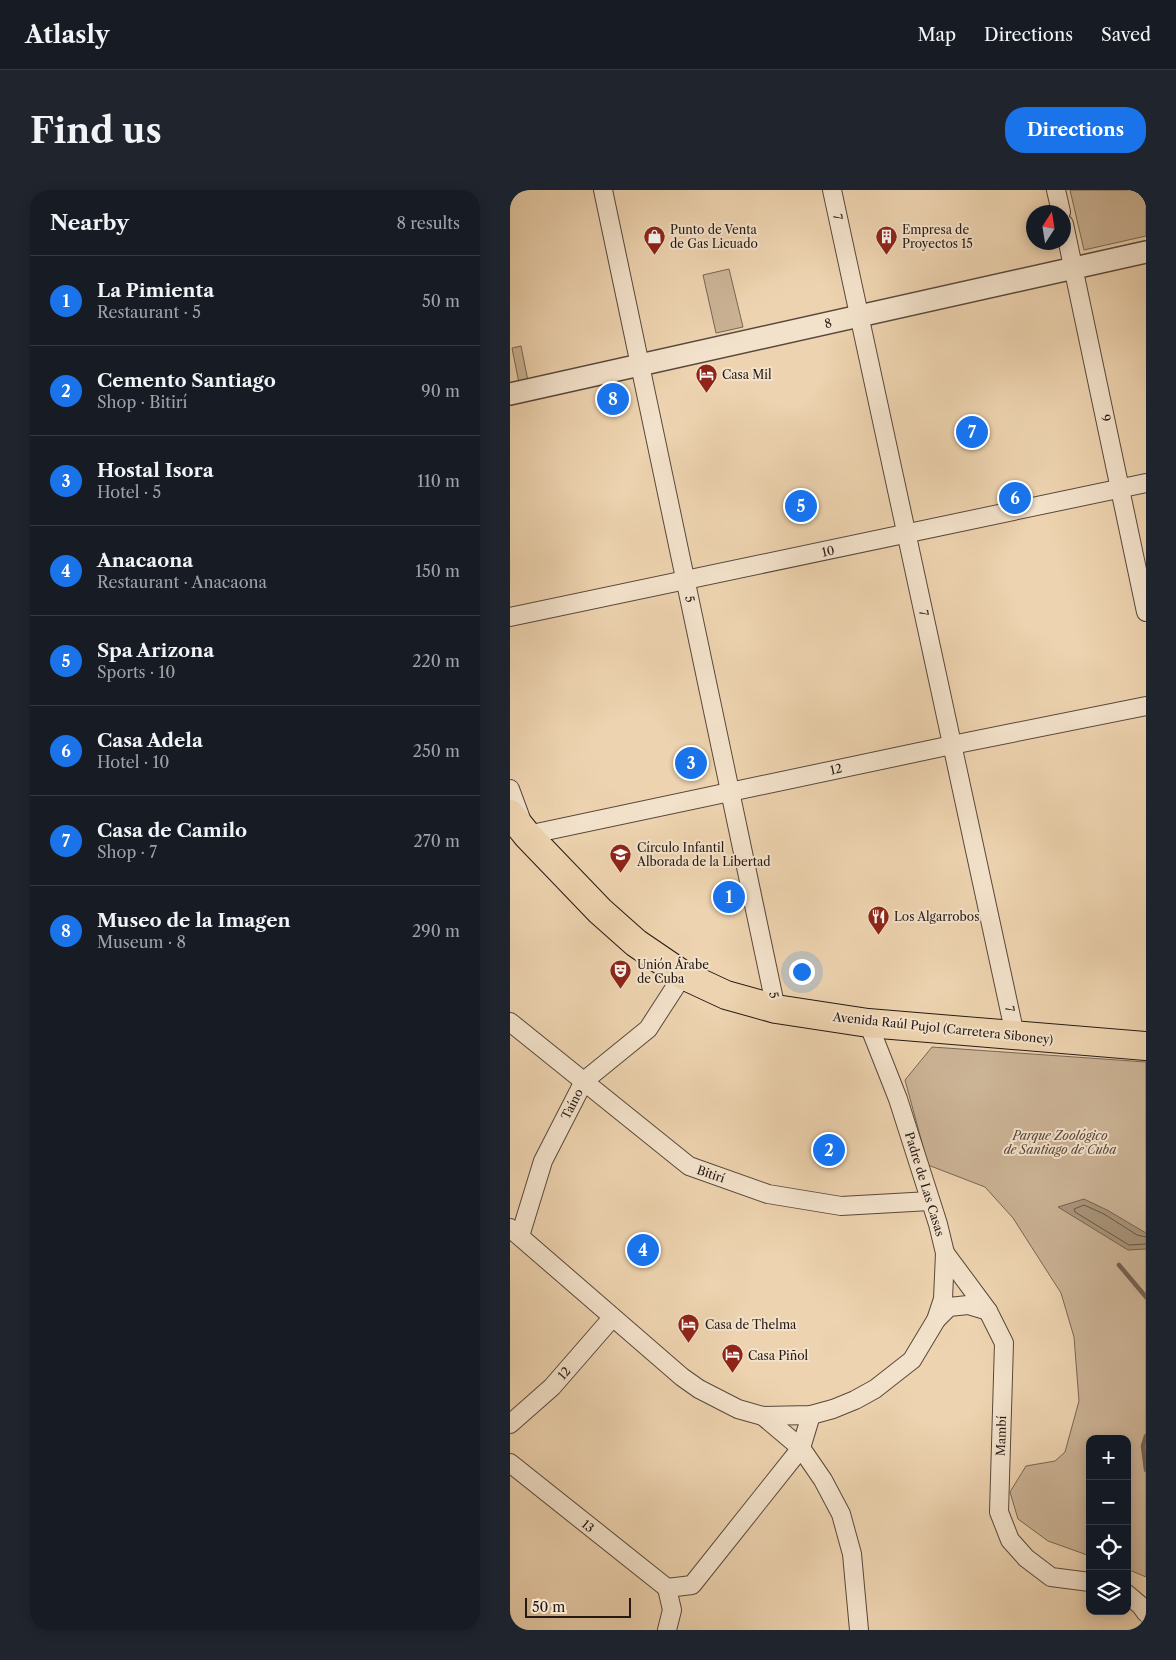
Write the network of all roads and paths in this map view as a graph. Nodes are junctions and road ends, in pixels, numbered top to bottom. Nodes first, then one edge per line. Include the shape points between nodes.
1 (603, 190) edge
2 (832, 190) edge
3 (1056, 190) edge
4 (1059, 205) edge
5 (1069, 250) edge
6 (1146, 252) edge
7 (1073, 267) junction
8 (859, 316) junction
9 (640, 364) junction
10 (510, 394) edge
11 (1146, 483) edge
12 (1121, 488) junction
13 (906, 534) junction
14 (686, 581) junction
15 (1146, 612) edge
16 (510, 617) edge
17 (1146, 706) edge
18 (952, 745) junction
19 (510, 788) edge
20 (730, 792) junction
21 (510, 814) edge
22 (527, 835) junction
23 (683, 975) junction
24 (776, 1009) junction
25 (510, 1022) edge
26 (868, 1023) junction
27 (1015, 1036) junction
28 (1146, 1046) edge
29 (584, 1082) junction
30 (930, 1201) junction
31 (515, 1232) edge
32 (945, 1253) junction
33 (988, 1311) junction
34 (612, 1318) junction
35 (936, 1320) junction
36 (811, 1415) junction
37 (763, 1416) junction
38 (510, 1424) edge
39 (801, 1448) junction
40 (510, 1463) edge
41 (1086, 1581) edge
42 (667, 1588) junction
43 (1131, 1597) edge
44 (1146, 1613) edge
45 (666, 1630) edge
46 (859, 1630) edge

1 - 9 street, 5
2 - 8 street, 7
3 - 4 street
5 - 7 street, 9
6 - 7 street, 8
7 - 8 street, 8
7 - 12 street, 9
8 - 9 street, 8
8 - 13 street, 7
9 - 10 street, 8
9 - 14 street, 5
11 - 12 street, 10
12 - 13 street, 10
12 - 15 street, 9
13 - 14 street, 10
13 - 18 street, 7
14 - 16 street, 10
14 - 20 street, 5
17 - 18 street, 12
18 - 20 street, 12
18 - 27 street, 7
19 - 22 street
20 - 22 street, 12
20 - 24 street, 5
21 - 22 main road, Avenida Raúl Pujol (Carretera Siboney)
22 - 23 main road, Avenida Raúl Pujol (Carretera Siboney) via 607,917 636,943
23 - 24 main road, Avenida Raúl Pujol (Carretera Siboney) via 726,994
23 - 29 street, Taíno via 648,1029
24 - 26 main road, Avenida Raúl Pujol (Carretera Siboney)
25 - 29 street, Bitirí
26 - 27 main road, Avenida Raúl Pujol (Carretera Siboney)
26 - 30 street, Padre de Las Casas via 898,1099
27 - 28 main road, Avenida Raúl Pujol (Carretera Siboney)
29 - 30 street, Bitirí via 689,1166 768,1194 841,1206
29 - 31 street, Taíno via 544,1161
30 - 32 street, Padre de Las Casas
31 - 34 street
32 - 33 street, Mambí
32 - 35 street, Padre de Las Casas via 943,1299
33 - 35 street via 968,1306 948,1307
33 - 41 street, Mambí via 1004,1343 999,1512 1010,1540 1026,1558 1051,1577
34 - 37 street via 688,1381 738,1409
34 - 38 street, 12 via 552,1387
35 - 36 street, Padre de Las Casas via 912,1360 894,1376 855,1400
36 - 37 street, Padre de Las Casas
36 - 39 street
37 - 39 street
39 - 42 street via 692,1585
39 - 46 street via 841,1514 852,1554
40 - 42 street, 13
42 - 45 street via 672,1610
43 - 44 street

